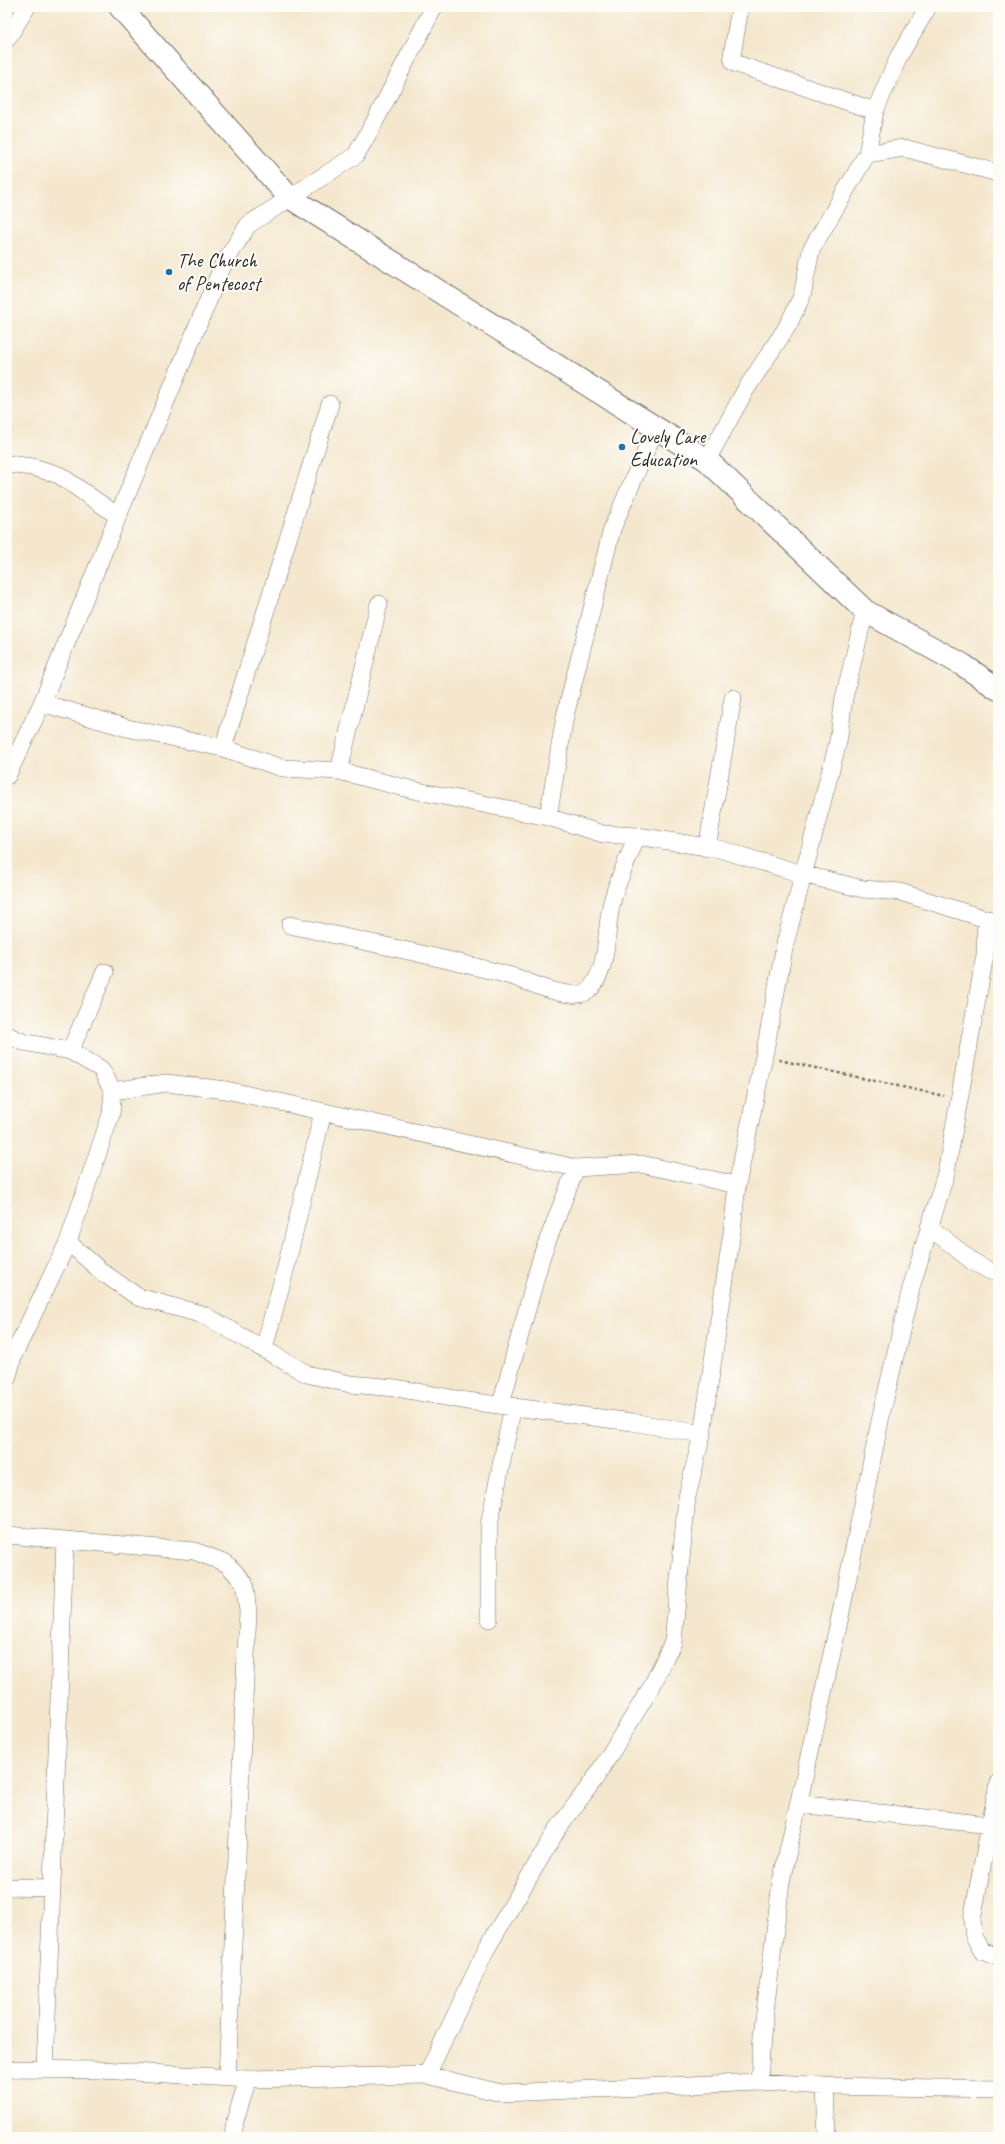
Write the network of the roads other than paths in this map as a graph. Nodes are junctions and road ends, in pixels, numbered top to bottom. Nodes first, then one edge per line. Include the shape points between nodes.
1 (27, 7) edge
2 (120, 7) edge
3 (434, 7) edge
4 (740, 7) edge
5 (928, 7) edge
6 (7, 39) edge
7 (875, 111) junction
8 (866, 154) junction
9 (998, 173) edge
10 (289, 197) junction
11 (330, 404) dead end
12 (656, 427) junction
13 (707, 460) junction
14 (7, 464) edge
15 (118, 516) junction
16 (379, 604) dead end
17 (865, 611) junction
18 (998, 689) edge
19 (734, 698) dead end
20 (42, 703) junction
21 (223, 748) junction
22 (339, 771) junction
23 (7, 776) edge
24 (548, 817) junction
25 (637, 836) junction
26 (707, 848) junction
27 (802, 874) junction
28 (992, 919) edge
29 (290, 925) dead end
30 (105, 972) dead end
31 (7, 1035) edge
32 (70, 1051) junction
33 (113, 1091) junction
34 (323, 1112) junction
35 (576, 1168) junction
36 (737, 1185) junction
37 (929, 1227) junction
38 (68, 1242) junction
39 (990, 1271) dead end
40 (264, 1348) junction
41 (7, 1379) edge
42 (507, 1405) junction
43 (702, 1434) junction
44 (7, 1535) edge
45 (65, 1541) junction
46 (489, 1619) dead end
47 (998, 1783) edge
48 (798, 1804) junction
49 (990, 1825) junction
50 (7, 1887) edge
51 (51, 1888) junction
52 (998, 1957) edge
53 (7, 2069) edge
54 (45, 2069) junction
55 (427, 2075) junction
56 (227, 2078) junction
57 (248, 2079) junction
58 (759, 2082) junction
59 (825, 2086) junction
60 (998, 2089) edge
61 (233, 2137) edge
62 (827, 2137) edge

1 - 6 street
2 - 10 street
3 - 10 street via 356,155
4 - 7 street via 732,56 734,63
5 - 7 street via 899,56
7 - 8 street
8 - 9 street via 904,148
8 - 13 street via 811,250 802,296 787,327 746,389
10 - 12 street
10 - 15 street via 248,225 223,266
11 - 21 street
12 - 13 street
12 - 24 street via 612,530 564,716
13 - 17 street
14 - 15 street via 32,467 59,475
15 - 20 street
16 - 22 street
17 - 18 street via 963,665
17 - 27 street via 844,698 838,742
19 - 26 street
20 - 21 street via 127,728
20 - 23 street
21 - 22 street via 282,768
22 - 24 street via 413,790
24 - 25 street via 603,834
25 - 26 street
25 - 29 street via 612,899 600,975 590,989 577,995 560,993 512,976
26 - 27 street via 719,849
27 - 28 street via 863,889 900,892
27 - 36 street via 785,944
28 - 37 street via 946,1173
30 - 32 street
31 - 32 street via 23,1042
32 - 33 street via 101,1069
33 - 34 street via 166,1083 226,1090
33 - 38 street via 110,1114
34 - 35 street
34 - 40 street
35 - 36 street via 642,1164
35 - 42 street via 542,1255
36 - 43 street
37 - 39 street via 960,1252
37 - 48 street via 911,1288 881,1416
38 - 40 street via 102,1272 138,1297 204,1315
38 - 41 street via 14,1354
40 - 42 street via 307,1374 350,1384 396,1388 466,1401
42 - 43 street
42 - 46 street via 489,1525
43 - 55 street via 687,1497 673,1642 652,1686 596,1777 557,1830 488,1946
44 - 45 street
45 - 51 street
45 - 56 street via 194,1551 226,1563 244,1582 248,1612
47 - 49 street
48 - 49 street
48 - 58 street via 781,1882 762,2036
49 - 52 street via 972,1920 974,1936 982,1951
50 - 51 street
51 - 54 street
53 - 54 street
54 - 56 street
55 - 57 street
55 - 58 street via 501,2093
56 - 57 street
57 - 61 street via 235,2121
58 - 59 street
59 - 60 street
59 - 62 street

